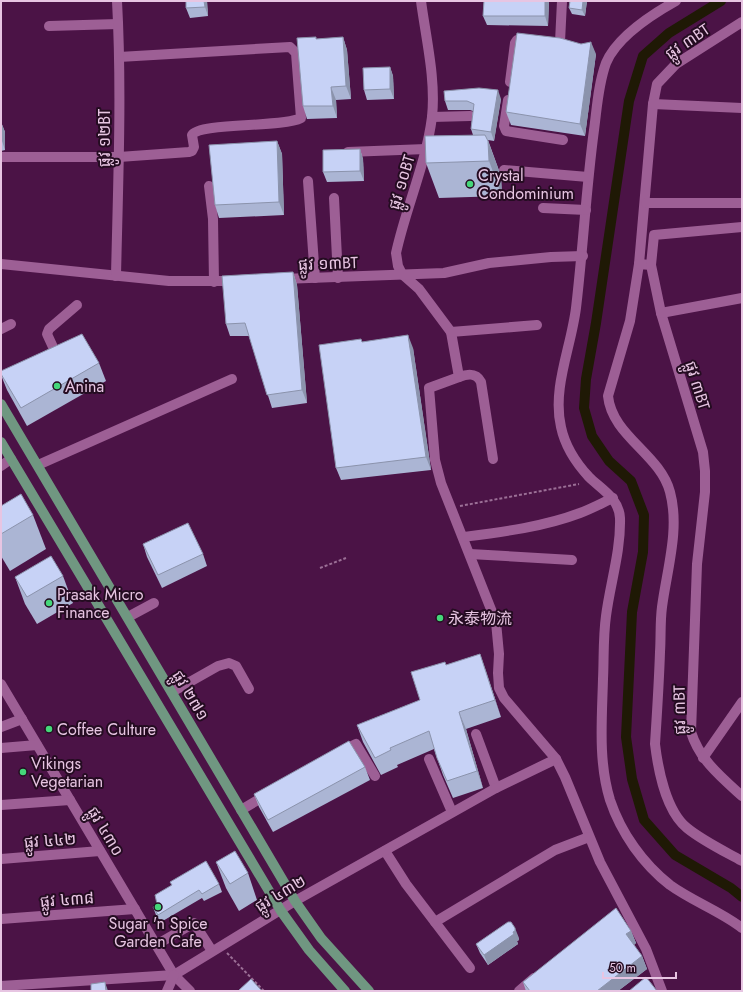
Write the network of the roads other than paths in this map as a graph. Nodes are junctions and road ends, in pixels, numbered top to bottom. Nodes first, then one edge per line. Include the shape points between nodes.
1 (117, 1) edge
2 (421, 1) edge
3 (562, 1) edge
4 (676, 1) edge
5 (742, 22) edge
6 (118, 24) junction
7 (49, 26) dead end
8 (536, 40) edge
9 (560, 43) edge
10 (119, 57) junction
11 (653, 104) junction
12 (742, 108) edge
13 (470, 116) dead end
14 (432, 117) junction
15 (563, 140) dead end
16 (426, 149) junction
17 (334, 152) edge
18 (1, 157) edge
19 (119, 157) junction
20 (504, 170) dead end
21 (588, 177) junction
22 (308, 181) dead end
23 (209, 186) dead end
24 (334, 198) dead end
25 (646, 203) junction
26 (742, 203) edge
27 (543, 208) dead end
28 (586, 210) junction
29 (742, 227) edge
30 (583, 256) junction
31 (1, 264) edge
32 (639, 264) junction
33 (651, 265) junction
34 (402, 274) junction
35 (116, 276) junction
36 (315, 278) junction
37 (338, 278) junction
38 (268, 280) edge
39 (245, 281) edge
40 (214, 282) junction
41 (742, 298) edge
42 (77, 305) dead end
43 (661, 313) junction
44 (11, 324) dead end
45 (537, 325) dead end
46 (1, 329) edge
47 (451, 332) junction
48 (70, 352) edge
49 (459, 377) junction
50 (232, 379) dead end
51 (1, 404) edge
52 (1, 442) edge
53 (493, 459) dead end
54 (12, 460) junction
55 (38, 465) junction
56 (1, 466) edge
57 (613, 498) junction
58 (463, 537) junction
59 (470, 554) junction
60 (572, 560) dead end
61 (154, 603) dead end
62 (128, 617) junction
63 (2, 687) edge
64 (249, 689) dead end
65 (172, 692) junction
66 (742, 702) edge
67 (22, 719) junction
68 (1, 727) edge
69 (476, 734) dead end
70 (38, 745) junction
71 (1, 748) edge
72 (334, 756) edge
73 (703, 758) junction
74 (429, 759) dead end
75 (556, 759) junction
76 (375, 776) dead end
77 (496, 788) junction
78 (274, 790) edge
79 (742, 796) edge
80 (70, 800) junction
81 (1, 805) edge
82 (241, 810) junction
83 (452, 812) junction
84 (589, 837) junction
85 (100, 851) junction
86 (385, 851) junction
87 (1, 859) edge
88 (742, 861) edge
89 (295, 901) junction
90 (135, 909) junction
91 (281, 911) junction
92 (1, 919) edge
93 (435, 922) junction
94 (742, 928) edge
95 (156, 945) junction
96 (216, 949) junction
97 (470, 968) dead end
98 (543, 971) edge
99 (174, 974) junction
100 (1, 986) edge
101 (167, 991) edge
102 (190, 991) edge
103 (345, 991) edge
104 (369, 991) edge
105 (519, 991) edge
106 (662, 991) edge

1 - 6 street, ផ្លូវ ១២BT
2 - 14 street, ផ្លូវ ១០BT via 433,93
3 - 9 street
4 - 21 street via 621,40 607,61 600,84
5 - 11 street, ផ្លូវ ៣BT via 676,64 657,84
6 - 7 street
6 - 10 street, ផ្លូវ ១២BT
8 - 15 street via 521,39 515,43 504,126 506,131 511,133
10 - 19 street, ផ្លូវ ១២BT
10 - 19 street via 290,47 296,52 302,116 299,120 286,122 196,131 192,135 192,152
11 - 12 street
11 - 25 street, ផ្លូវ ៣BT
13 - 14 street
14 - 16 street, ផ្លូវ ១០BT
16 - 17 street
16 - 34 street, ផ្លូវ ១០BT via 396,253
18 - 19 street
19 - 35 street, ផ្លូវ ១២BT
20 - 21 street
21 - 28 street
22 - 36 street
23 - 40 street via 213,219
24 - 37 street
25 - 26 street
25 - 32 street, ផ្លូវ ៣BT
27 - 28 street
28 - 30 street
29 - 33 street, ផ្លូវ ៣BT via 654,235
30 - 34 street, ផ្លូវ ១៣BT via 497,262 444,272
30 - 57 street via 575,317 559,386 558,411 568,449 588,475
31 - 35 street
32 - 33 street
32 - 88 street, ផ្លូវ ៣BT via 630,321 608,396 609,408 614,418 666,482 673,509 672,539 662,607 655,744 657,765 674,811 686,828
33 - 43 street, ផ្លូវ ៣BT
34 - 37 street, ផ្លូវ ១៣BT
34 - 47 street via 419,288
35 - 40 street
36 - 37 street, ផ្លូវ ១៣BT
36 - 38 street, ផ្លូវ ១៣BT
39 - 40 street
41 - 43 street
42 - 48 street via 49,329 48,334 54,359
43 - 73 street, ផ្លូវ ៣BT via 706,471 698,564 691,732 694,744
44 - 46 street
45 - 47 street
47 - 49 street
49 - 53 street via 475,375 482,382
49 - 58 street via 428,388 428,395 435,460 441,483
50 - 55 street
51 - 55 main road, ផ្លូវ ២៧១
52 - 54 main road, ផ្លូវ ២៧១
54 - 56 street
54 - 91 main road, ផ្លូវ ២៧១
55 - 62 main road, ផ្លូវ ២៧១
57 - 58 street via 579,514 512,530
57 - 94 street via 620,513 620,532 606,618 601,728 610,800 626,834 644,862 671,886
58 - 59 street
59 - 60 street
59 - 75 street via 496,622 498,672 504,698
61 - 62 street
62 - 65 main road, ផ្លូវ ២៧១
63 - 67 street, ផ្លូវ ៤៣០
64 - 65 street via 236,666 229,663 218,666
65 - 82 main road, ផ្លូវ ២៧១
66 - 73 street
67 - 68 street
67 - 70 street, ផ្លូវ ៤៣០
69 - 77 street
70 - 71 street
70 - 80 street, ផ្លូវ ៤៣០
72 - 76 street via 356,744
73 - 79 street, ផ្លូវ ៣BT
74 - 83 street
75 - 77 street, ផ្លូវ ៤៣២
75 - 84 street
77 - 83 street, ផ្លូវ ៤៣២
78 - 82 street
80 - 81 street
80 - 85 street, ផ្លូវ ៤៣០
82 - 89 main road, ផ្លូវ ២៧១
83 - 86 street, ផ្លូវ ៤៣២
84 - 93 street via 555,850
84 - 106 street via 619,908 646,950 652,975
85 - 87 street, ផ្លូវ ៤៤២
85 - 90 street, ផ្លូវ ៤៣០
86 - 89 street, ផ្លូវ ៤៣២
86 - 93 street
89 - 91 street, ផ្លូវ ៤៣២
89 - 104 main road, ផ្លូវ ២៧១ via 321,938
90 - 92 street, ផ្លូវ ៤៣៨
90 - 95 street, ផ្លូវ ៤៣០
91 - 96 street, ផ្លូវ ៤៣២
91 - 103 main road, ផ្លូវ ២៧១ via 309,950
93 - 97 street
95 - 96 street via 194,924
95 - 99 street, ផ្លូវ ៤៣០
96 - 99 street, ផ្លូវ ៤៣២
98 - 105 street
99 - 100 street, ផ្លូវ ៤៣២
99 - 101 street
99 - 102 street, ផ្លូវ ៤៣០

